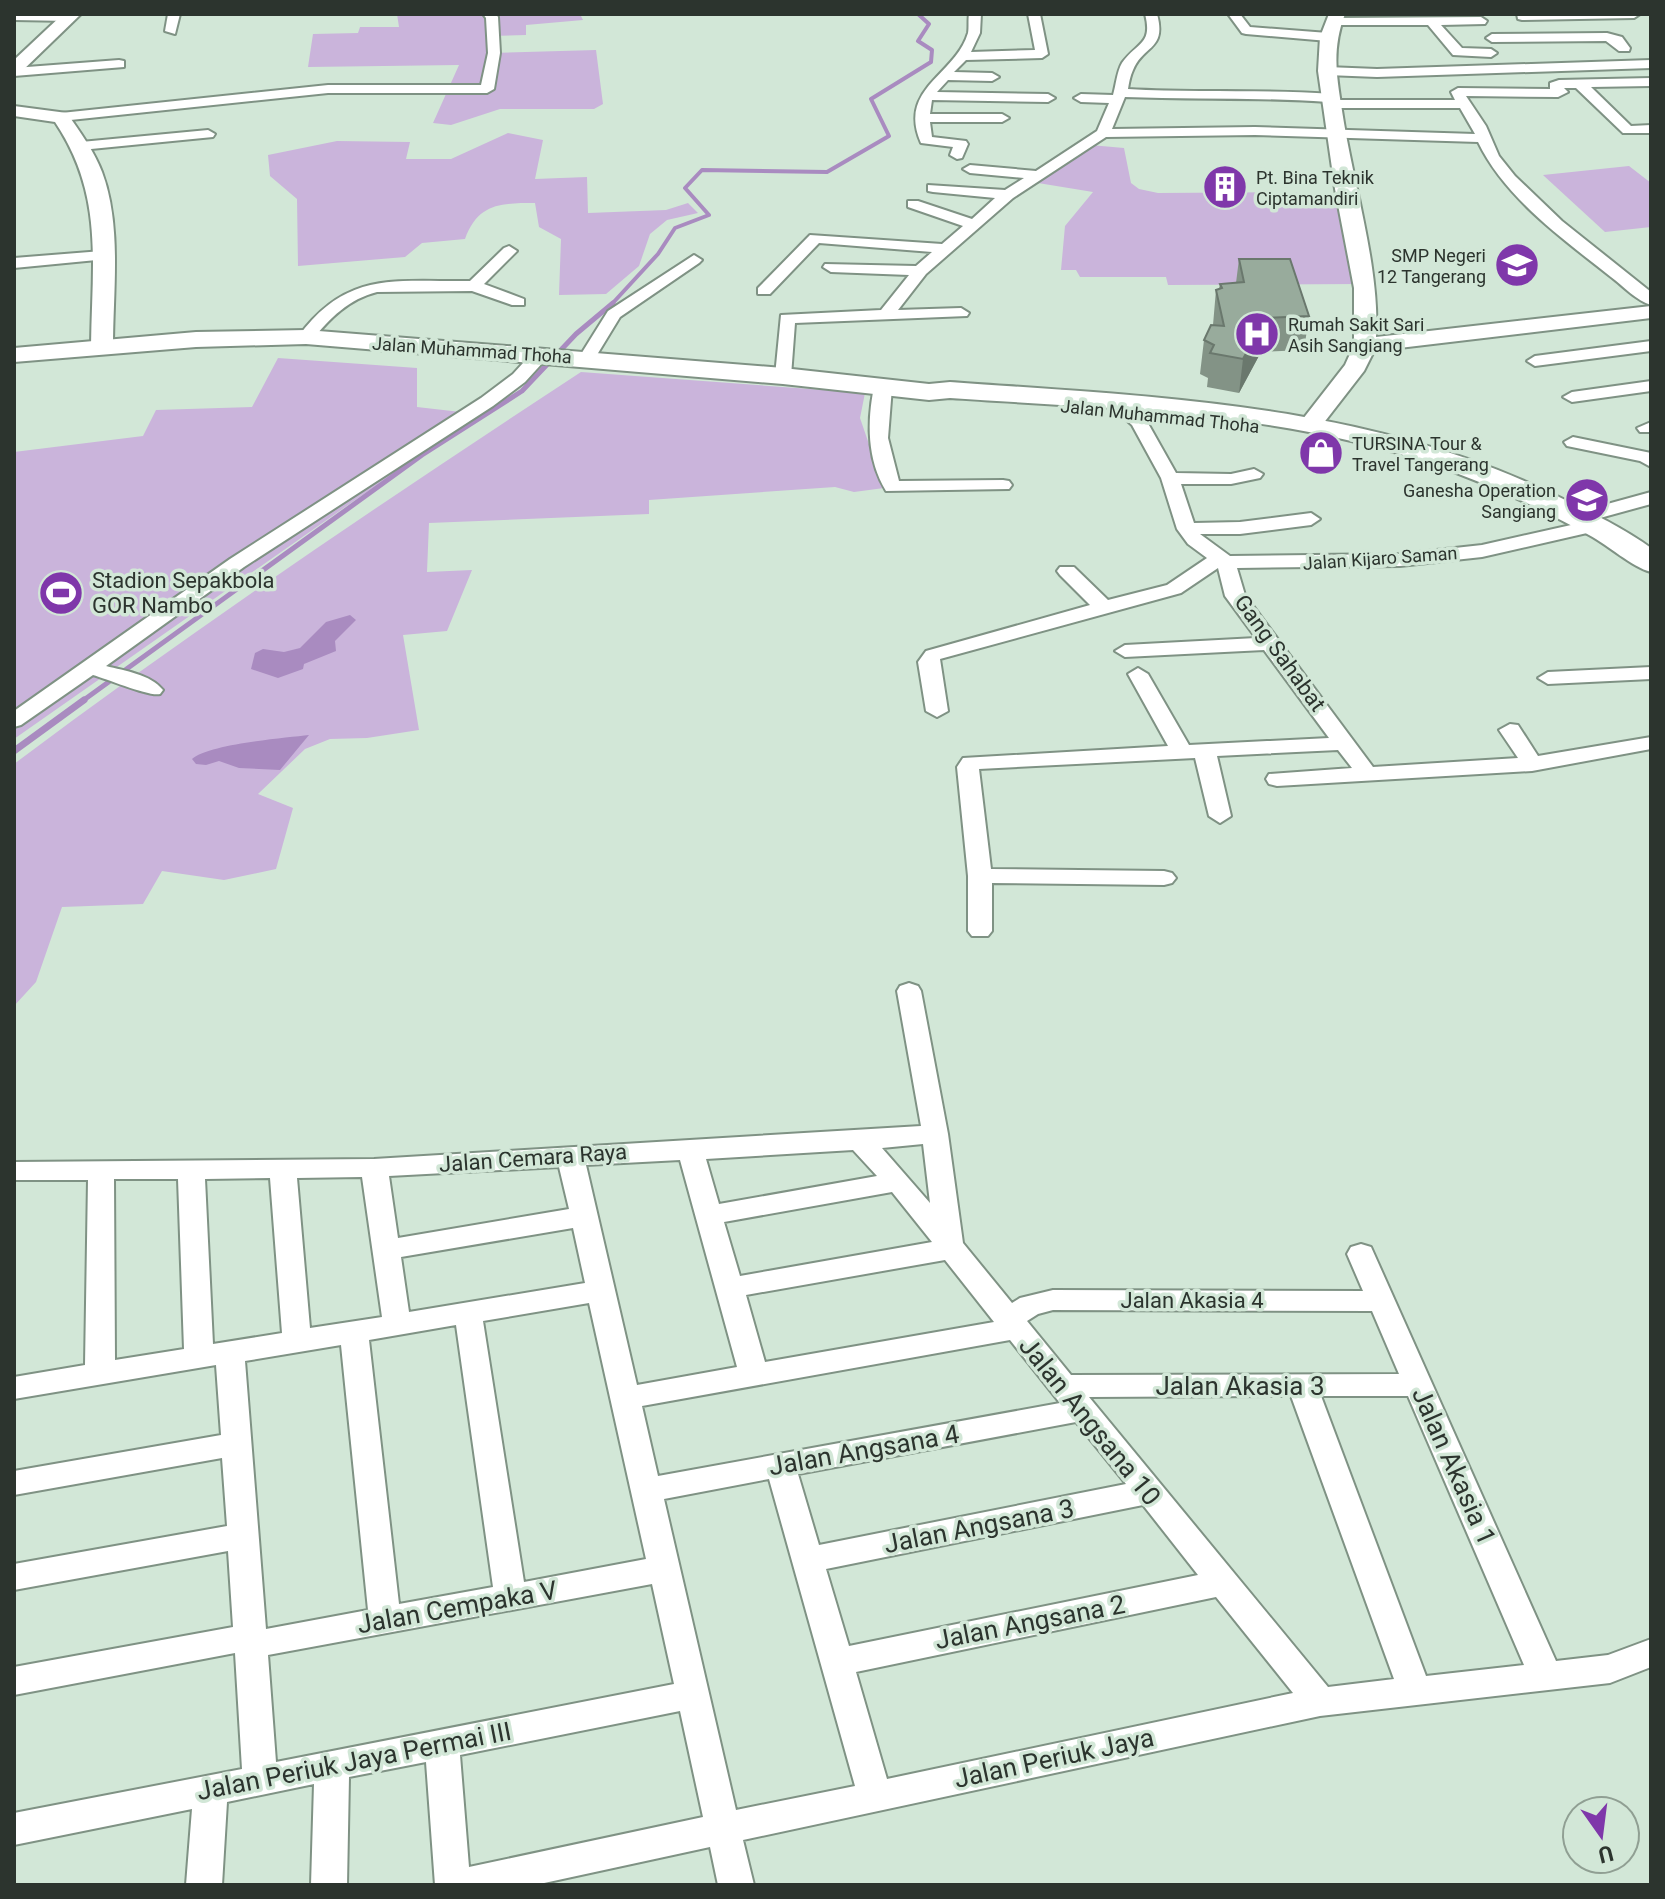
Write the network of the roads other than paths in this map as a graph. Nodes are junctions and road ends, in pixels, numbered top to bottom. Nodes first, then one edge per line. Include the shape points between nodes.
1 (174, 14) edge
2 (489, 14) edge
3 (975, 14) edge
4 (1034, 14) edge
5 (1151, 14) edge
6 (1234, 14) edge
7 (14, 16) edge
8 (71, 16) edge
9 (1522, 16) dead end
10 (1640, 17) edge
11 (1479, 18) edge
12 (1432, 22) junction
13 (1333, 24) edge
14 (171, 31) dead end
15 (1492, 38) junction
16 (1550, 38) junction
17 (1624, 48) dead end
18 (1505, 53) junction
19 (1568, 54) dead end
20 (962, 56) junction
21 (119, 64) dead end
22 (1651, 64) edge
23 (1518, 69) junction
24 (14, 71) edge
25 (1327, 71) junction
26 (943, 76) junction
27 (992, 77) dead end
28 (1651, 82) edge
29 (1579, 83) junction
30 (926, 96) junction
31 (1119, 96) junction
32 (1048, 98) dead end
33 (1081, 98) dead end
34 (1332, 101) junction
35 (1461, 104) junction
36 (1206, 108) junction
37 (14, 111) edge
38 (61, 117) junction
39 (922, 118) junction
40 (1002, 118) dead end
41 (1651, 129) edge
42 (1628, 130) junction
43 (1217, 132) junction
44 (1103, 133) junction
45 (208, 134) dead end
46 (1340, 135) junction
47 (1483, 138) junction
48 (1641, 144) dead end
49 (81, 146) junction
50 (957, 155) dead end
51 (970, 169) dead end
52 (1036, 175) junction
53 (933, 188) dead end
54 (1008, 195) junction
55 (913, 204) dead end
56 (973, 224) junction
57 (949, 249) junction
58 (509, 251) dead end
59 (102, 256) junction
60 (694, 260) dead end
61 (14, 263) edge
62 (831, 267) dead end
63 (920, 271) junction
64 (474, 286) junction
65 (764, 291) dead end
66 (1651, 300) edge
67 (518, 302) dead end
68 (1651, 312) edge
69 (887, 313) junction
70 (961, 313) dead end
71 (306, 337) junction
72 (1365, 345) junction
73 (102, 346) junction
74 (1651, 346) edge
75 (1605, 352) junction
76 (14, 355) edge
77 (545, 356) junction
78 (584, 359) junction
79 (1535, 361) dead end
80 (783, 376) junction
81 (1651, 386) edge
82 (883, 387) junction
83 (929, 392) junction
84 (1572, 397) dead end
85 (1125, 411) junction
86 (1201, 413) junction
87 (1311, 424) junction
88 (1573, 442) dead end
89 (1389, 448) junction
90 (1651, 462) edge
91 (1254, 474) dead end
92 (1170, 478) junction
93 (1003, 485) dead end
94 (1651, 498) edge
95 (1311, 519) dead end
96 (1579, 523) junction
97 (1186, 529) junction
98 (1223, 559) junction
99 (1651, 563) edge
100 (1067, 571) dead end
101 (1651, 571) edge
102 (1106, 609) junction
103 (1270, 643) junction
104 (1125, 651) dead end
105 (108, 673) junction
106 (1138, 674) dead end
107 (1644, 674) edge
108 (1548, 678) dead end
109 (153, 690) dead end
110 (1651, 693) edge
111 (937, 711) dead end
112 (14, 721) edge
113 (1510, 730) dead end
114 (1347, 743) junction
115 (1651, 743) edge
116 (1194, 753) junction
117 (1532, 764) junction
118 (1368, 775) junction
119 (1277, 779) dead end
120 (1220, 816) dead end
121 (980, 876) junction
122 (1164, 878) dead end
123 (980, 931) dead end
124 (909, 991) dead end
125 (935, 1134) junction
126 (860, 1141) junction
127 (690, 1149) junction
128 (570, 1155) junction
129 (374, 1168) junction
130 (283, 1169) junction
131 (191, 1170) junction
132 (101, 1172) junction
133 (15, 1179) edge
134 (898, 1182) junction
135 (708, 1215) junction
136 (584, 1216) junction
137 (950, 1249) junction
138 (386, 1250) junction
139 (1361, 1254) dead end
140 (729, 1288) junction
141 (601, 1291) junction
142 (1381, 1301) junction
143 (468, 1313) junction
144 (1011, 1324) junction
145 (397, 1325) junction
146 (354, 1332) junction
147 (297, 1341) junction
148 (230, 1352) junction
149 (199, 1357) junction
150 (100, 1374) junction
151 (754, 1375) junction
152 (1418, 1385) junction
153 (1061, 1386) junction
154 (1302, 1386) junction
155 (14, 1388) edge
156 (625, 1398) junction
157 (1081, 1410) junction
158 (236, 1444) junction
159 (781, 1466) junction
160 (14, 1483) edge
161 (646, 1490) junction
162 (1149, 1492) junction
163 (243, 1536) junction
164 (808, 1560) junction
165 (664, 1569) junction
166 (14, 1577) edge
167 (1223, 1583) junction
168 (510, 1597) junction
169 (385, 1620) junction
170 (250, 1641) junction
171 (1651, 1653) edge
172 (837, 1662) junction
173 (1546, 1677) junction
174 (14, 1681) edge
175 (1416, 1693) junction
176 (693, 1694) junction
177 (1320, 1702) junction
178 (442, 1744) junction
179 (332, 1766) junction
180 (260, 1780) junction
181 (211, 1790) junction
182 (875, 1796) junction
183 (14, 1829) edge
184 (723, 1829) junction
185 (204, 1885) edge
186 (329, 1885) edge
187 (456, 1885) edge
188 (736, 1885) edge

1 - 14 street
2 - 38 street via 494,53 487,89 328,89
3 - 20 street via 974,33
4 - 20 street via 1042,54
5 - 31 street via 1155,29 1149,45 1127,66
6 - 13 street via 1246,30
7 - 8 street
8 - 24 main road
9 - 10 street
11 - 12 street
11 - 15 street
12 - 13 street
12 - 18 street via 1460,53
13 - 25 main road
15 - 16 street
15 - 18 street
16 - 17 street via 1612,37
16 - 19 street
18 - 23 street
20 - 26 street
21 - 24 street
22 - 23 street
23 - 25 street
25 - 34 main road
26 - 27 street
26 - 30 street
28 - 29 street
29 - 35 street via 1556,85 1558,93 1458,92
29 - 42 street
30 - 32 street
30 - 39 street
31 - 33 street
31 - 36 street
31 - 44 street
34 - 35 street
34 - 36 street via 1265,93
34 - 46 main road
35 - 47 street
36 - 43 street
37 - 38 main road
38 - 49 main road
39 - 40 street
39 - 50 street via 926,140 959,143
41 - 42 street
42 - 48 street
43 - 44 street
43 - 46 street
44 - 52 street
45 - 49 street
46 - 47 street
46 - 72 main road via 1365,288
47 - 66 street via 1492,158 1518,186
49 - 59 main road via 96,188
51 - 52 street
52 - 54 street
53 - 54 street
54 - 56 street
55 - 56 street
56 - 57 street
57 - 63 street
57 - 65 street via 815,238
58 - 64 street
59 - 61 street
59 - 73 main road
60 - 78 street via 614,314
62 - 63 street
63 - 69 street
64 - 67 street
64 - 71 street via 410,285 358,292 327,312
68 - 72 main road
69 - 70 street
69 - 80 street via 787,318
71 - 73 main road, Jalan Muhammad Thoha
71 - 77 main road, Jalan Muhammad Thoha
72 - 87 main road via 1356,366
73 - 76 main road, Jalan Muhammad Thoha
74 - 75 street
75 - 79 street
75 - 81 street
77 - 78 main road, Jalan Muhammad Thoha
77 - 105 street via 487,402 325,504
78 - 80 main road, Jalan Muhammad Thoha
80 - 82 main road, Jalan Muhammad Thoha
81 - 84 street
82 - 83 main road, Jalan Muhammad Thoha
82 - 93 street via 878,444 892,487
83 - 85 main road, Jalan Muhammad Thoha
83 - 86 main road, Jalan Muhammad Thoha
85 - 86 main road, Jalan Muhammad Thoha
85 - 92 street via 1139,422
86 - 87 main road, Jalan Muhammad Thoha
86 - 89 main road, Jalan Muhammad Thoha
87 - 89 main road, Jalan Muhammad Thoha
88 - 90 street
89 - 96 main road, Jalan Muhammad Thoha
91 - 92 street
92 - 97 street
94 - 96 street, Jalan Kijaro Saman
95 - 97 street
96 - 98 street, Jalan Kijaro Saman via 1482,551 1400,560
96 - 99 main road, Jalan Muhammad Thoha
96 - 101 main road, Jalan Muhammad Thoha
97 - 98 street
98 - 102 street via 1174,589
98 - 103 street, Gang Sahabat via 1235,596
100 - 102 street
102 - 111 street via 928,658
103 - 104 street
103 - 114 street, Gang Sahabat
105 - 109 street
105 - 112 street
106 - 116 street
107 - 108 street
107 - 110 street
113 - 117 street
114 - 116 street
114 - 118 street, Gang Sahabat
115 - 117 street
116 - 120 street
116 - 121 street via 971,763
117 - 118 street
118 - 119 street
121 - 122 street
121 - 123 street
124 - 125 street
125 - 126 street, Jalan Cemara Raya
125 - 137 street
126 - 127 street, Jalan Cemara Raya
126 - 134 street, Jalan Angsana 10
127 - 128 street, Jalan Cemara Raya
127 - 135 street
128 - 129 street, Jalan Cemara Raya
128 - 136 street
129 - 130 street, Jalan Cemara Raya
129 - 138 street
130 - 131 street, Jalan Cemara Raya
130 - 147 street
131 - 132 street, Jalan Cemara Raya
131 - 149 street
132 - 133 street, Jalan Cemara Raya
132 - 150 street
134 - 135 street
134 - 137 street, Jalan Angsana 10
135 - 140 street
136 - 138 street
136 - 141 street
137 - 140 street
137 - 144 street, Jalan Angsana 10
138 - 145 street
139 - 142 street, Jalan Akasia 1
140 - 151 street
141 - 143 street
141 - 156 street
142 - 144 street, Jalan Akasia 4 via 1053,1300 1030,1305
142 - 152 street, Jalan Akasia 1
143 - 145 street
143 - 168 street
144 - 151 street, Jalan Akasia 4
144 - 153 street, Jalan Angsana 10
145 - 146 street
146 - 147 street
146 - 169 street
147 - 148 street
148 - 149 street
148 - 158 street
149 - 150 street
150 - 155 street
151 - 156 street, Jalan Akasia 4
152 - 154 street, Jalan Akasia 3
152 - 173 street, Jalan Akasia 1
153 - 154 street, Jalan Akasia 3
153 - 157 street, Jalan Angsana 10
154 - 175 street
156 - 161 street
157 - 159 street, Jalan Angsana 4
157 - 162 street, Jalan Angsana 10
158 - 160 street
158 - 163 street
159 - 161 street, Jalan Angsana 4
159 - 164 street
161 - 165 street
162 - 164 street, Jalan Angsana 3
162 - 167 street, Jalan Angsana 10
163 - 166 street
163 - 170 street
164 - 172 street
165 - 168 street, Jalan Cempaka V
165 - 176 street
167 - 172 street, Jalan Angsana 2
167 - 177 street, Jalan Angsana 10
168 - 169 street, Jalan Cempaka V
169 - 170 street, Jalan Cempaka V
170 - 174 street, Jalan Cempaka V
170 - 180 street
171 - 173 street, Jalan Periuk Jaya via 1610,1669
172 - 182 street
173 - 175 street, Jalan Periuk Jaya
175 - 177 street, Jalan Periuk Jaya
176 - 178 street, Jalan Periuk Jaya Permai III
176 - 184 street
177 - 182 street, Jalan Periuk Jaya
178 - 179 street, Jalan Periuk Jaya Permai III
178 - 187 street
179 - 180 street, Jalan Periuk Jaya Permai III
179 - 186 street
180 - 181 street, Jalan Periuk Jaya Permai III
181 - 183 street, Jalan Periuk Jaya Permai III
181 - 185 street
182 - 184 street, Jalan Periuk Jaya
184 - 187 street, Jalan Periuk Jaya
184 - 188 street

